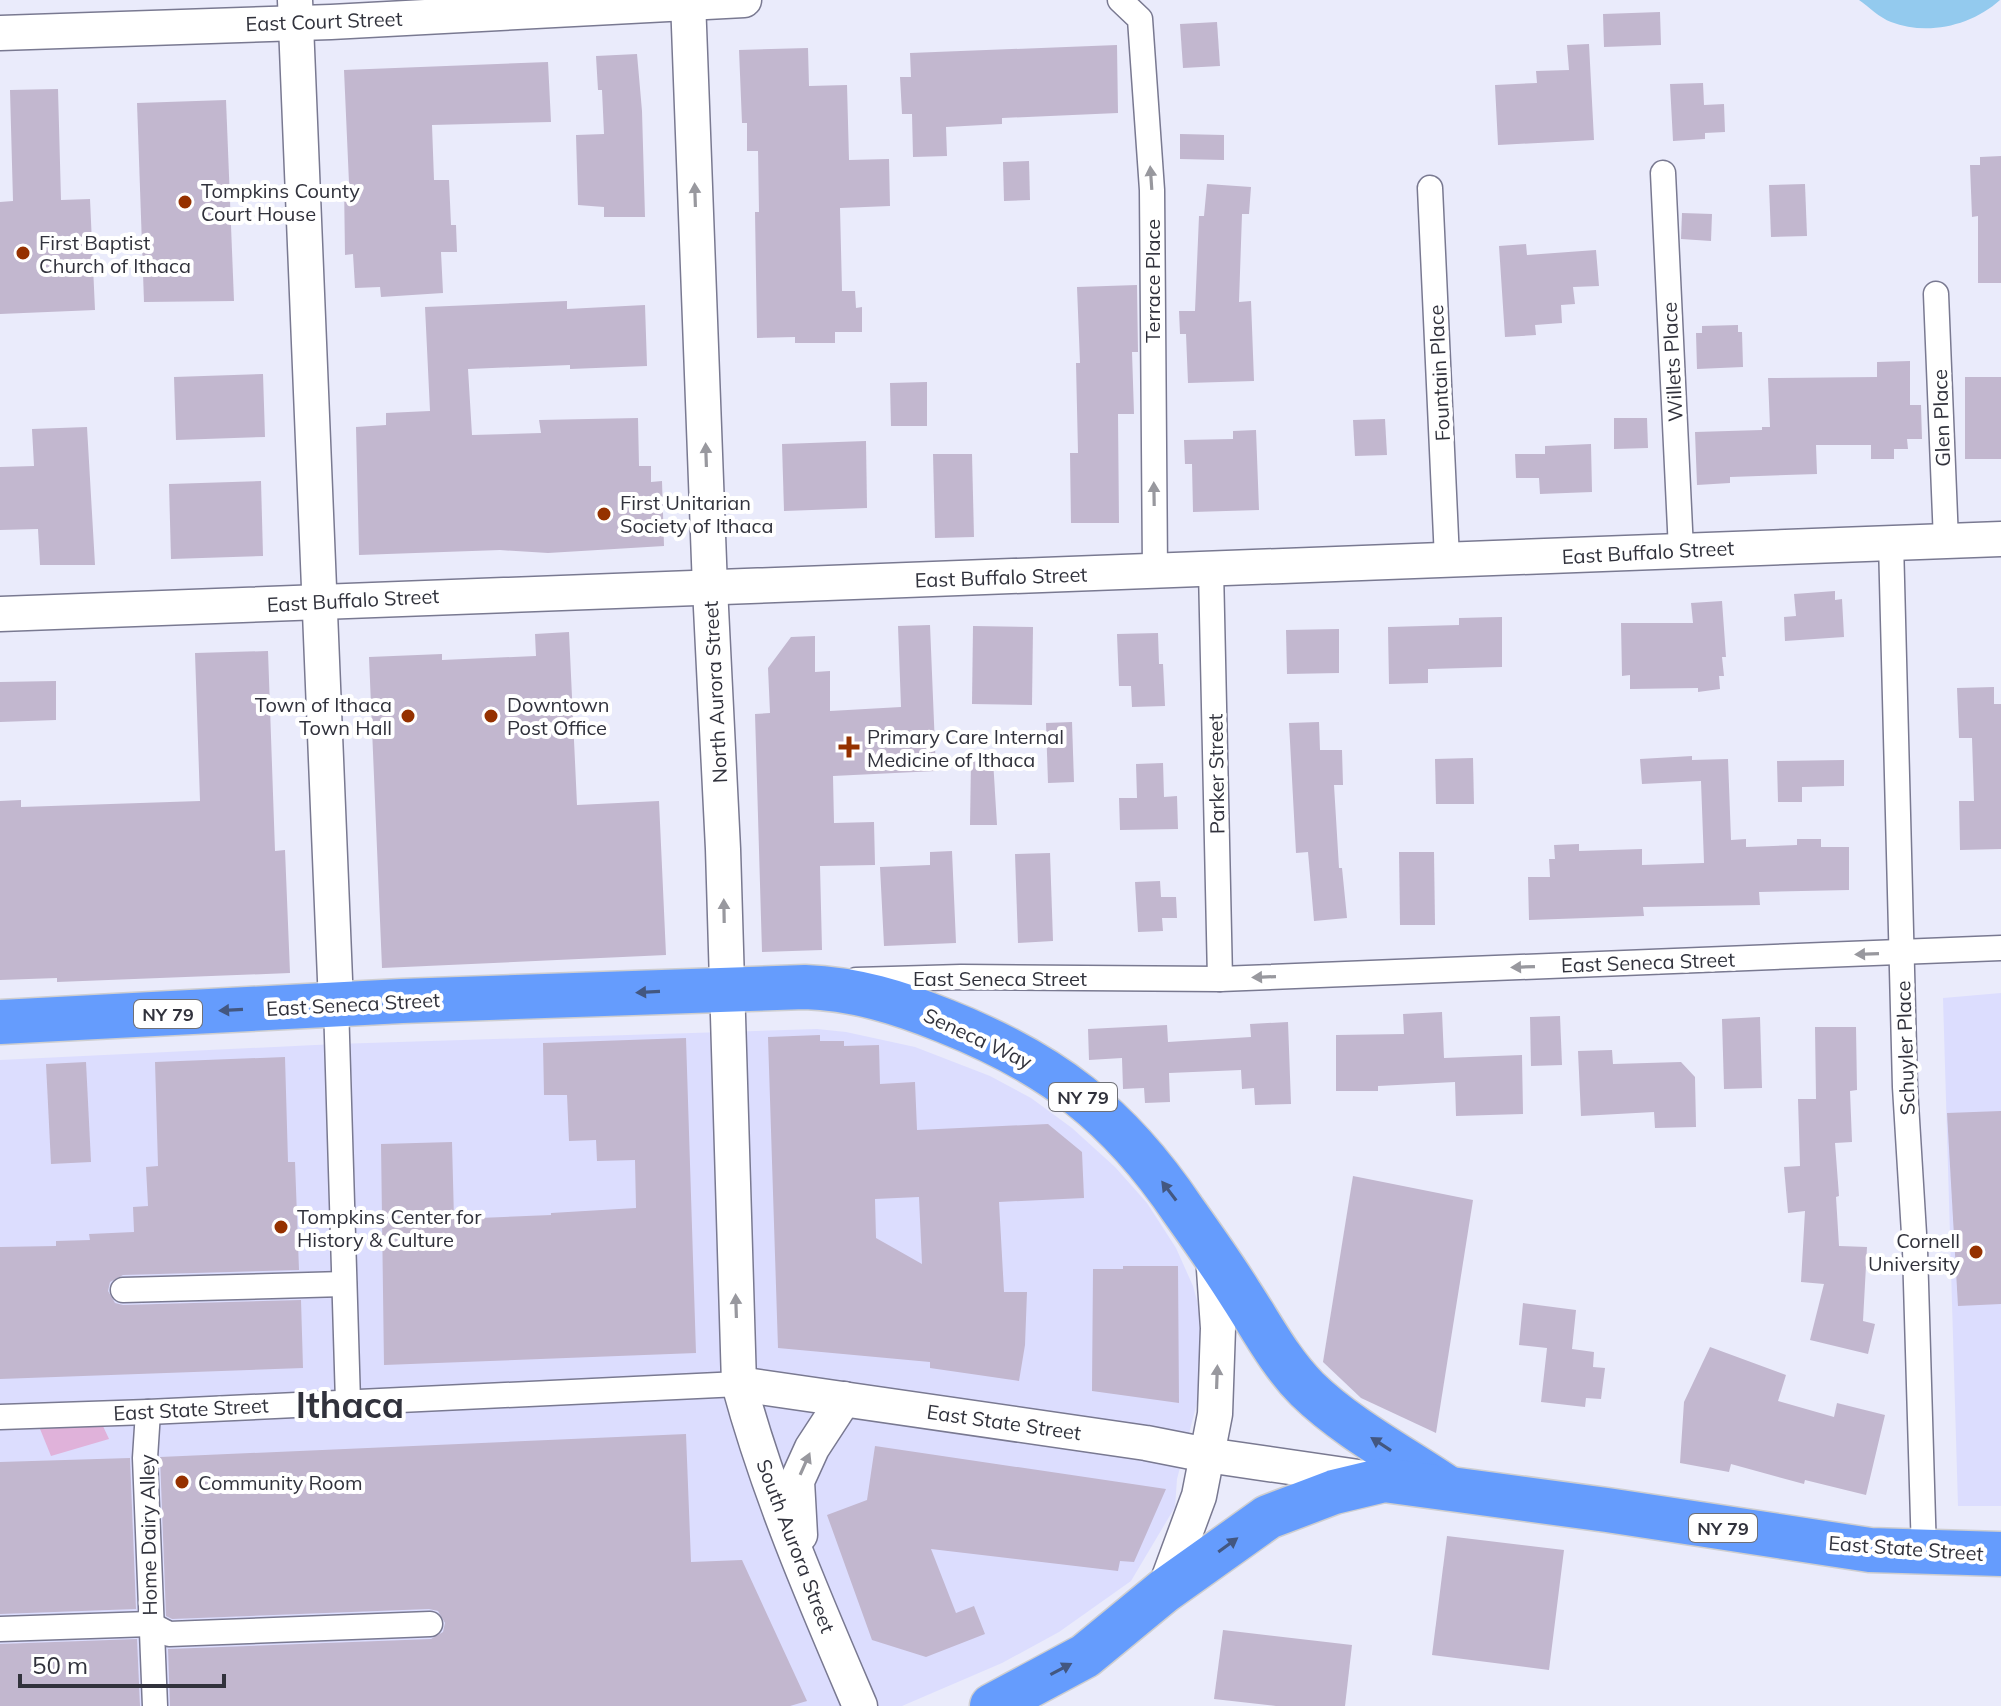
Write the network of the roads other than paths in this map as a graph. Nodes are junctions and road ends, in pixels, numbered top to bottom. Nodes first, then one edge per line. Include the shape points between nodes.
1 (744, 0) edge
2 (1120, 0) edge
3 (688, 2) edge
4 (295, 11) edge
5 (0, 33) edge
6 (1663, 173) dead end
7 (1430, 188) dead end
8 (1936, 294) dead end
9 (2001, 539) edge
10 (1946, 541) junction
11 (1891, 542) junction
12 (1681, 550) junction
13 (1447, 559) junction
14 (1211, 569) junction
15 (1155, 572) junction
16 (710, 588) junction
17 (318, 601) junction
18 (0, 614) edge
19 (2001, 948) edge
20 (1902, 952) junction
21 (1220, 979) junction
22 (805, 987) junction
23 (726, 988) junction
24 (336, 1004) junction
25 (0, 1022) edge
26 (1213, 1255) junction
27 (344, 1284) junction
28 (123, 1290) dead end
29 (739, 1384) junction
30 (844, 1399) junction
31 (348, 1402) junction
32 (148, 1412) junction
33 (0, 1417) edge
34 (1207, 1455) junction
35 (1384, 1480) junction
36 (1446, 1487) junction
37 (1924, 1553) junction
38 (2001, 1554) edge
39 (801, 1568) junction
40 (1164, 1591) junction
41 (150, 1624) junction
42 (430, 1624) dead end
43 (0, 1629) edge
44 (856, 1696) edge
45 (155, 1706) edge
46 (992, 1706) edge

1 - 3 street, East Court Street
15 -> 2 street, Terrace Place via 1152,190 1140,19
3 - 4 street, East Court Street
16 -> 3 street, North Aurora Street
4 - 5 street, East Court Street
4 - 17 street
6 - 12 street, Willets Place
7 - 13 street, Fountain Place
8 - 10 street, Glen Place
9 - 10 street, East Buffalo Street
10 - 11 street, East Buffalo Street
11 - 12 street, East Buffalo Street
11 - 20 street, Schuyler Place
12 - 13 street, East Buffalo Street
13 - 14 street, East Buffalo Street
14 - 15 street, East Buffalo Street
14 - 21 street, Parker Street
15 - 16 street, East Buffalo Street
16 - 17 street, East Buffalo Street
23 -> 16 street, North Aurora Street
17 - 18 street, East Buffalo Street
17 - 24 street
19 - 20 street, East Seneca Street
20 -> 21 street, East Seneca Street
20 - 37 street, Schuyler Place
21 - 22 street, East Seneca Street via 901,978
22 - 23 highway, East Seneca Street / NY 79
26 -> 22 highway, Seneca Way / NY 79 via 1147,1161 1116,1126 1057,1077 979,1034 901,1003 840,988
23 -> 24 highway, East Seneca Street / NY 79
29 -> 23 street, North Aurora Street
24 -> 25 highway, East Seneca Street / NY 79
24 - 27 street
34 -> 26 street via 1218,1371
36 -> 26 highway, Seneca Way / NY 79 via 1306,1388
27 - 28 street
27 - 31 street
29 - 30 street, East State Street
29 - 31 street, East State Street
29 - 39 street, South Aurora Street
30 - 34 street, East State Street
39 -> 30 street via 797,1481
31 - 32 street, East State Street
32 - 33 street, East State Street
32 - 41 street, Home Dairy Alley
34 - 35 street, East State Street
34 - 40 street via 1199,1496
35 - 36 highway, East State Street / NY 79
40 -> 35 highway, NY 79 via 1268,1517
36 - 37 highway, East State Street / NY 79 via 1870,1550
37 - 38 highway, East State Street / NY 79
39 - 44 street, South Aurora Street
46 -> 40 highway, NY 79 via 1085,1656
41 - 42 street via 169,1634
41 - 43 street
41 - 45 street, Home Dairy Alley

